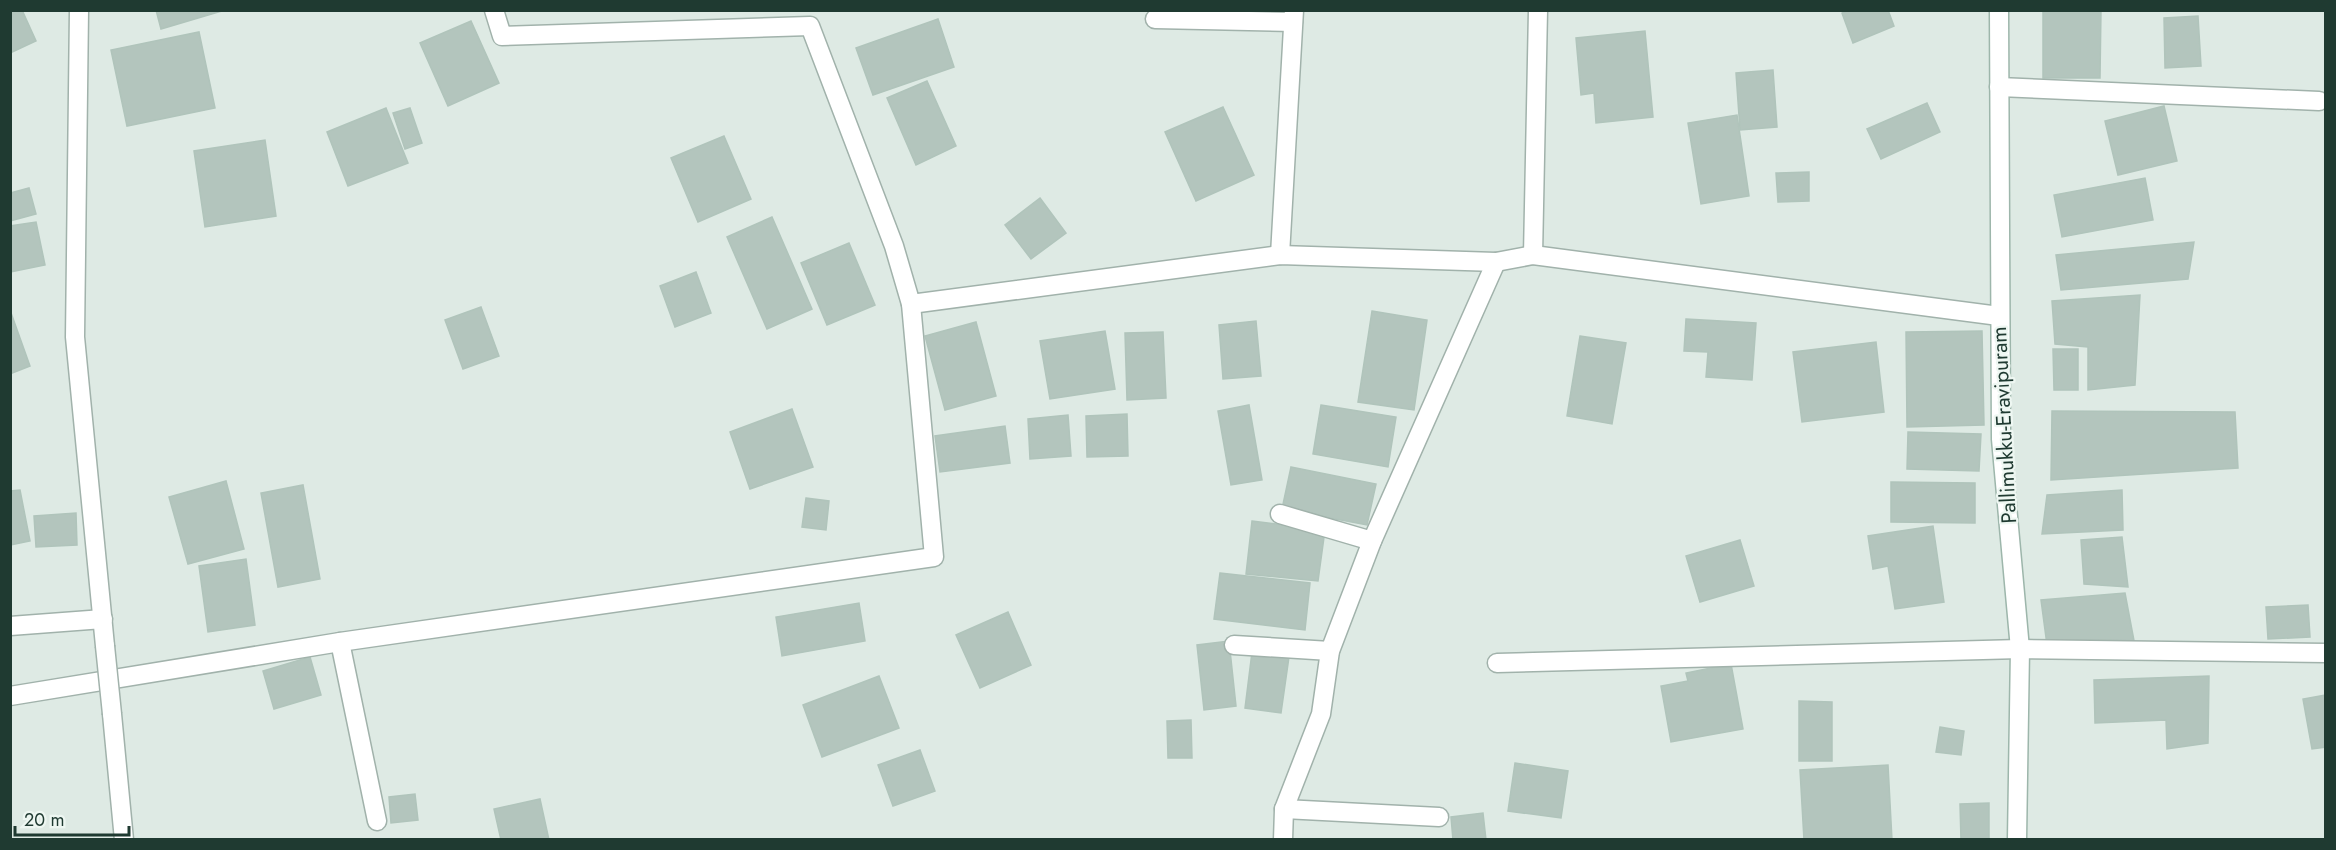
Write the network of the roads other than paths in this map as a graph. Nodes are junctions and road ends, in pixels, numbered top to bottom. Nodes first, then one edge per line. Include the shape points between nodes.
1 (79, 10) edge
2 (495, 10) edge
3 (1538, 10) edge
4 (1999, 10) edge
5 (1293, 16) edge
6 (809, 18) edge
7 (1155, 19) dead end
8 (1999, 87) junction
9 (2319, 101) dead end
10 (1280, 255) junction
11 (1533, 255) junction
12 (1496, 262) junction
13 (911, 304) junction
14 (1999, 316) junction
15 (1280, 514) dead end
16 (1372, 541) junction
17 (103, 619) junction
18 (10, 626) edge
19 (340, 642) junction
20 (1234, 645) dead end
21 (2020, 649) junction
22 (1329, 651) junction
23 (2325, 653) edge
24 (1497, 663) dead end
25 (10, 696) edge
26 (1284, 809) junction
27 (1439, 817) dead end
28 (377, 821) dead end
29 (124, 840) edge
30 (1283, 840) edge
31 (2017, 840) edge

1 - 17 street via 75,337
2 - 6 street via 502,36
3 - 11 street
4 - 8 street, Pallimukku-Eravipuram
5 - 7 street
5 - 10 street
6 - 13 street via 894,246
8 - 9 street
8 - 14 street, Pallimukku-Eravipuram
10 - 12 street
10 - 13 street
11 - 12 street
11 - 14 street
12 - 16 street
13 - 19 street via 934,558
14 - 21 street, Pallimukku-Eravipuram via 2001,439
15 - 16 street
16 - 22 street
17 - 18 street
17 - 29 street, bridge
19 - 25 street
19 - 28 street
20 - 22 street
21 - 23 street
21 - 24 street
21 - 31 street, Pallimukku-Eravipuram
22 - 26 street via 1321,714
26 - 27 street
26 - 30 street

